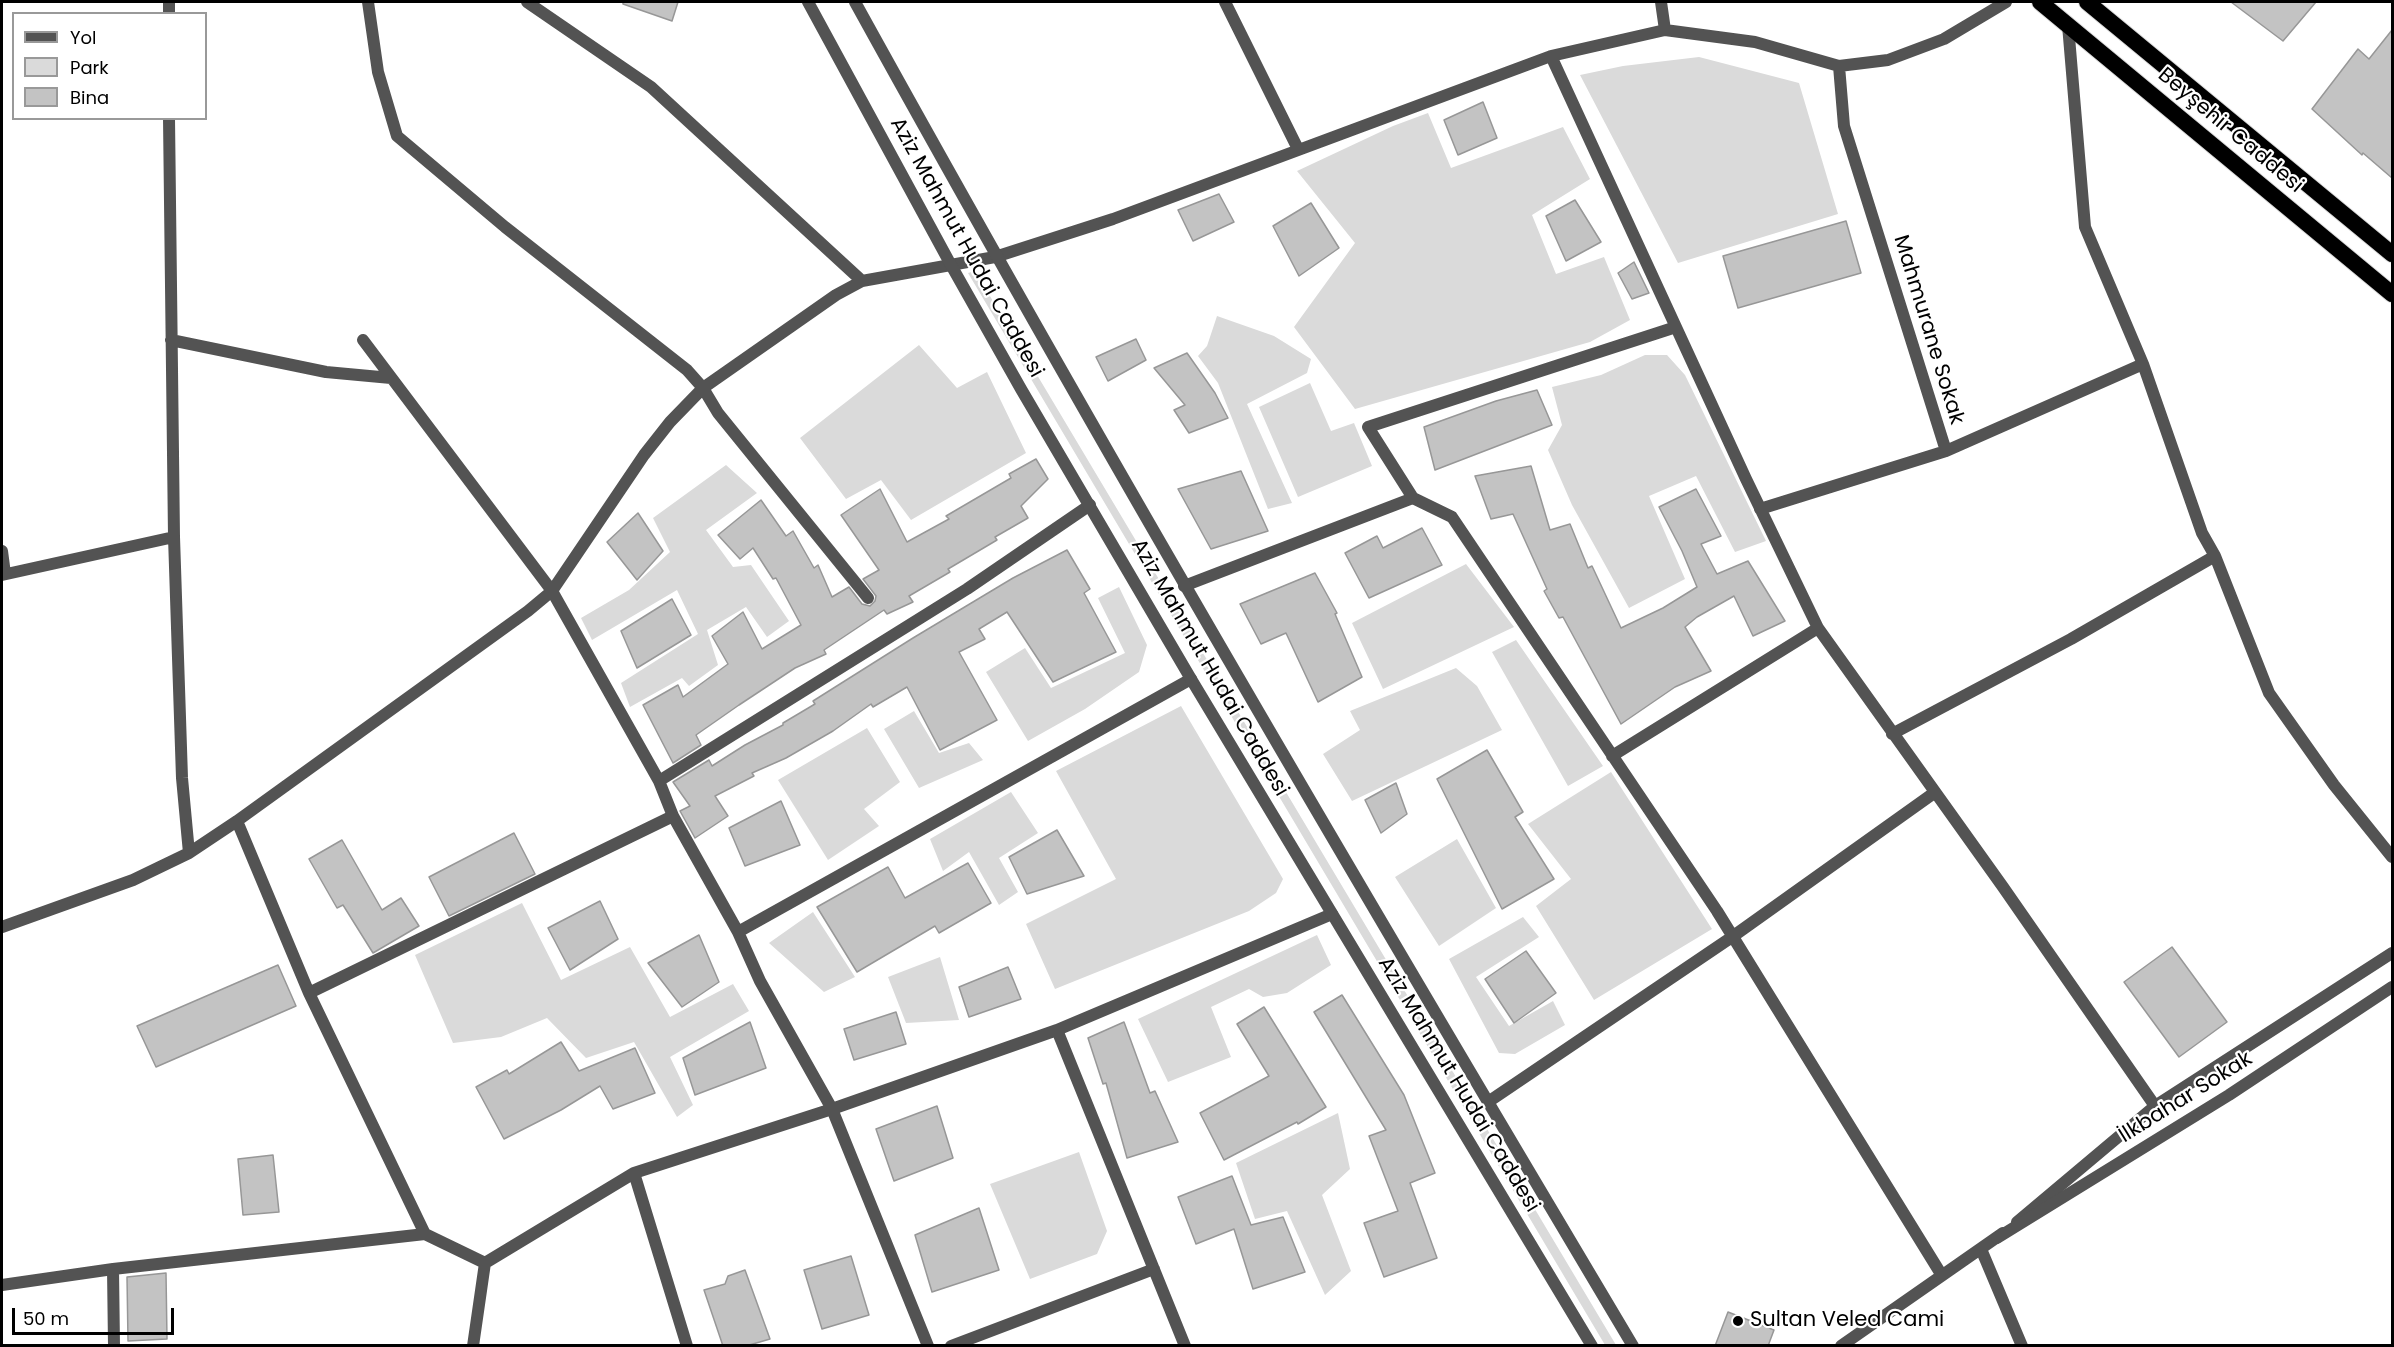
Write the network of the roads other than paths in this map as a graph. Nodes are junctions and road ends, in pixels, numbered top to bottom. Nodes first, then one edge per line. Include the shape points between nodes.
1 (368, 2) edge
2 (527, 2) edge
3 (808, 2) edge
4 (855, 2) edge
5 (1225, 2) edge
6 (1661, 2) edge
7 (2006, 2) edge
8 (2040, 2) edge
9 (2087, 2) edge
10 (2068, 25) junction
11 (1665, 30) junction
12 (1551, 56) junction
13 (1839, 66) junction
14 (169, 120) edge
15 (1298, 149) junction
16 (2392, 254) edge
17 (995, 257) junction
18 (951, 265) junction
19 (862, 281) junction
20 (2392, 294) edge
21 (1676, 327) junction
22 (171, 340) junction
23 (363, 340) dead end
24 (2143, 364) junction
25 (391, 378) junction
26 (703, 388) junction
27 (1946, 451) junction
28 (1413, 498) junction
29 (1090, 505) junction
30 (1760, 509) junction
31 (174, 537) junction
32 (2, 551) edge
33 (2215, 556) junction
34 (3, 575) edge
35 (1184, 586) junction
36 (552, 591) junction
37 (868, 598) dead end
38 (1818, 628) junction
39 (1191, 679) junction
40 (1892, 734) junction
41 (1612, 756) junction
42 (659, 781) junction
43 (1935, 793) junction
44 (673, 816) junction
45 (237, 821) junction
46 (189, 853) junction
47 (2392, 857) edge
48 (1332, 914) junction
49 (2, 927) edge
50 (738, 932) junction
51 (1732, 936) junction
52 (2392, 953) edge
53 (2392, 987) edge
54 (309, 993) junction
55 (1057, 1030) junction
56 (1488, 1102) junction
57 (2155, 1106) junction
58 (832, 1109) junction
59 (634, 1173) junction
60 (425, 1234) junction
61 (1997, 1238) junction
62 (1981, 1249) junction
63 (485, 1263) junction
64 (113, 1269) junction
65 (1154, 1269) junction
66 (1941, 1274) junction
67 (2, 1285) edge
68 (114, 1346) edge
69 (473, 1346) edge
70 (687, 1346) edge
71 (928, 1346) edge
72 (951, 1346) edge
73 (1185, 1346) edge
74 (1592, 1346) edge
75 (1633, 1346) edge
76 (1841, 1346) edge
77 (2022, 1346) edge

1 - 26 street via 378,72 397,136 505,227 687,370
2 - 19 street via 651,87
3 - 18 street, Aziz Mahmut Hudai Caddesi
4 - 17 street, Aziz Mahmut Hudai Caddesi
5 - 15 street
6 - 11 street
7 - 13 street via 1944,39 1888,60
8 - 10 highway, Beyşehir Caddesi
9 - 16 highway, Beyşehir Caddesi
10 - 20 highway, Beyşehir Caddesi
10 - 24 street via 2085,227
11 - 12 street
11 - 13 street via 1755,42
12 - 15 street
12 - 21 street
13 - 27 street, Mahmurane Sokak via 1844,126
14 - 22 street
15 - 17 street via 1113,219
17 - 18 street
17 - 35 street, Aziz Mahmut Hudai Caddesi
18 - 19 street
18 - 29 street, Aziz Mahmut Hudai Caddesi
19 - 26 street
21 - 28 street via 1368,427
21 - 30 street
22 - 25 street via 326,372
22 - 31 street
23 - 25 street
24 - 27 street
24 - 33 street via 2202,533
25 - 36 street
26 - 36 street via 644,455
26 - 37 street via 718,413
27 - 30 street, Mahmurane Sokak
28 - 35 street
28 - 41 street via 1452,517
29 - 39 street, Aziz Mahmut Hudai Caddesi
29 - 42 street via 967,589
30 - 38 street
31 - 34 street
31 - 46 street via 182,778
32 - 34 street
33 - 40 street via 2071,639
33 - 47 street via 2270,693 2334,785
35 - 56 street, Aziz Mahmut Hudai Caddesi
36 - 42 street
36 - 45 street
38 - 40 street
38 - 41 street
39 - 48 street, Aziz Mahmut Hudai Caddesi
39 - 50 street
40 - 43 street
41 - 51 street
42 - 44 street
43 - 51 street
43 - 57 street
44 - 50 street
44 - 54 street
45 - 46 street
45 - 54 street
46 - 49 street via 133,880
48 - 55 street
48 - 74 street, Aziz Mahmut Hudai Caddesi
50 - 58 street via 760,981
51 - 56 street
51 - 66 street
52 - 57 street, İlkbahar Sokak
53 - 61 street, İlkbahar Sokak via 2229,1095
54 - 60 street
55 - 58 street
55 - 65 street
56 - 75 street, Aziz Mahmut Hudai Caddesi
57 - 61 street, İlkbahar Sokak
58 - 59 street
58 - 71 street
59 - 63 street
59 - 70 street
60 - 63 street
60 - 64 street
61 - 62 street
62 - 66 street
62 - 77 street
63 - 69 street
64 - 67 street
64 - 68 street
65 - 72 street
65 - 73 street
66 - 76 street

